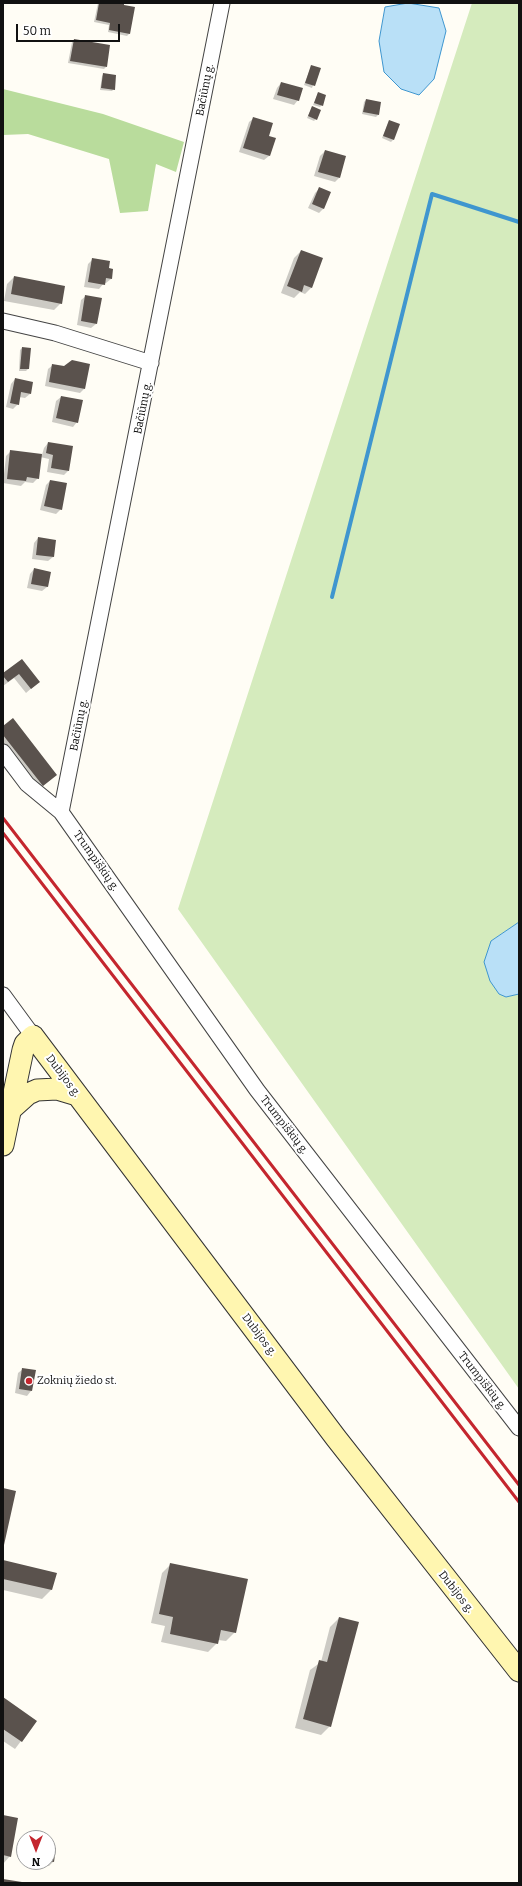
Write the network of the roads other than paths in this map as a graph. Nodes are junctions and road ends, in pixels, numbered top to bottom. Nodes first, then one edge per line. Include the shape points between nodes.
1 (222, 3) edge
2 (3, 321) edge
3 (151, 363) junction
4 (3, 752) edge
5 (61, 812) junction
6 (3, 995) edge
7 (33, 1036) junction
8 (77, 1095) junction
9 (9, 1111) junction
10 (3, 1145) edge
11 (519, 1428) edge
12 (519, 1671) edge

1 - 3 street, Bačiūnų g.
2 - 3 street via 55,333
3 - 5 street, Bačiūnų g.
4 - 5 street, Trumpiškių g. via 27,784
5 - 11 street, Trumpiškių g. via 257,1090
6 - 7 street, Dubijos g.
7 - 8 main road, Dubijos g.
7 - 9 main road via 23,1050
8 - 9 main road via 57,1089 37,1090 28,1094
8 - 12 main road, Dubijos g. via 341,1444
9 - 10 main road

